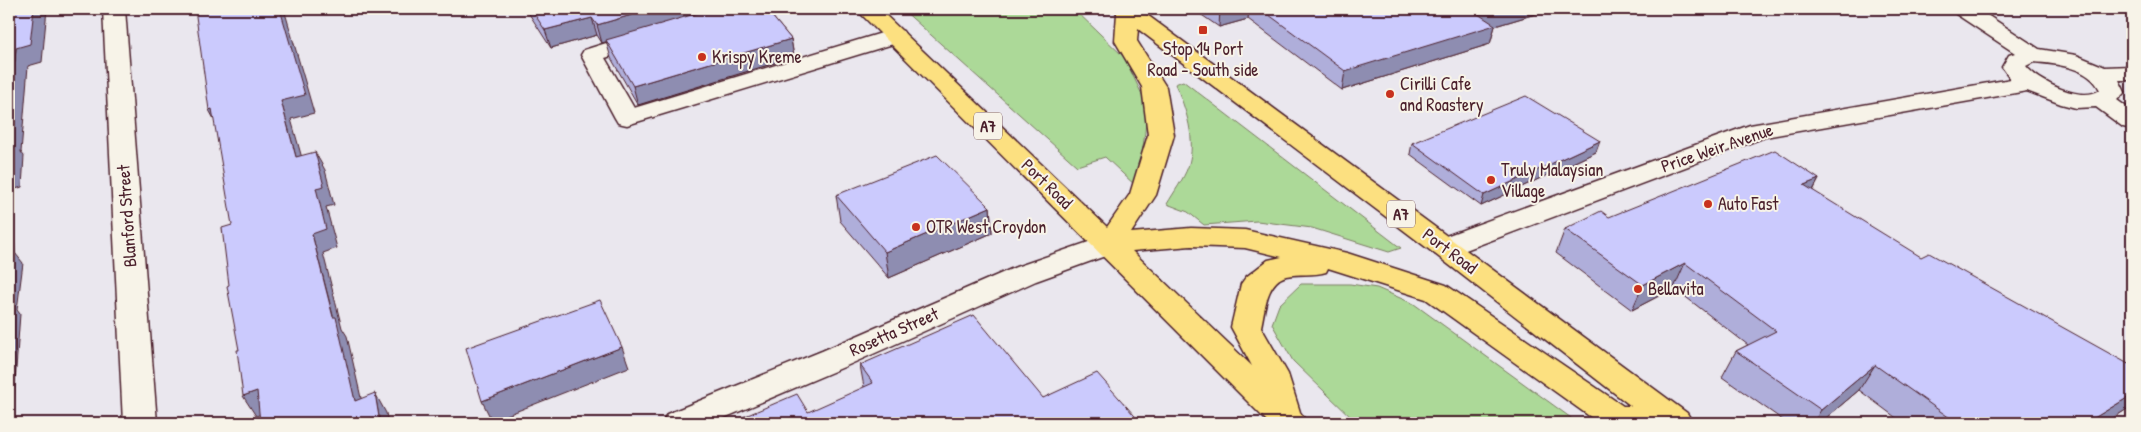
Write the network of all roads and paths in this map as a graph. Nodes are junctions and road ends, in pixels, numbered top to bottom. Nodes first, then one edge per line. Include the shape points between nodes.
1 (114, 9) edge
2 (868, 9) edge
3 (1964, 9) edge
4 (1127, 10) edge
5 (667, 32) edge
6 (895, 36) junction
7 (2033, 56) junction
8 (2132, 73) edge
9 (2099, 74) junction
10 (2029, 83) junction
11 (2101, 100) junction
12 (2132, 122) edge
13 (1109, 244) junction
14 (1445, 247) junction
15 (1347, 263) junction
16 (1288, 421) edge
17 (140, 423) edge
18 (679, 423) edge
19 (1676, 423) edge

1 - 17 street, Blanford Street
2 - 6 highway, Port Road / A7
3 - 7 street
4 - 13 highway via 1126,41 1154,87 1161,135 1143,195
4 - 14 highway, Port Road / A7
5 - 6 street via 592,55 627,118
6 - 13 highway, Port Road / A7
7 - 9 street via 2069,60
7 - 10 street via 2017,60 2014,67
8 - 9 street
9 - 11 street via 2110,84 2113,92 2109,98
10 - 11 street via 2060,96
10 - 14 street, Price Weir Avenue via 1759,130
11 - 12 street
13 - 15 highway via 1191,237 1245,239
13 - 16 highway, Port Road / A7
13 - 18 street, Rosetta Street via 1026,274
14 - 19 highway, Port Road / A7
15 - 16 highway via 1278,267 1256,284 1246,327 1272,374
15 - 19 highway via 1436,292 1616,418

